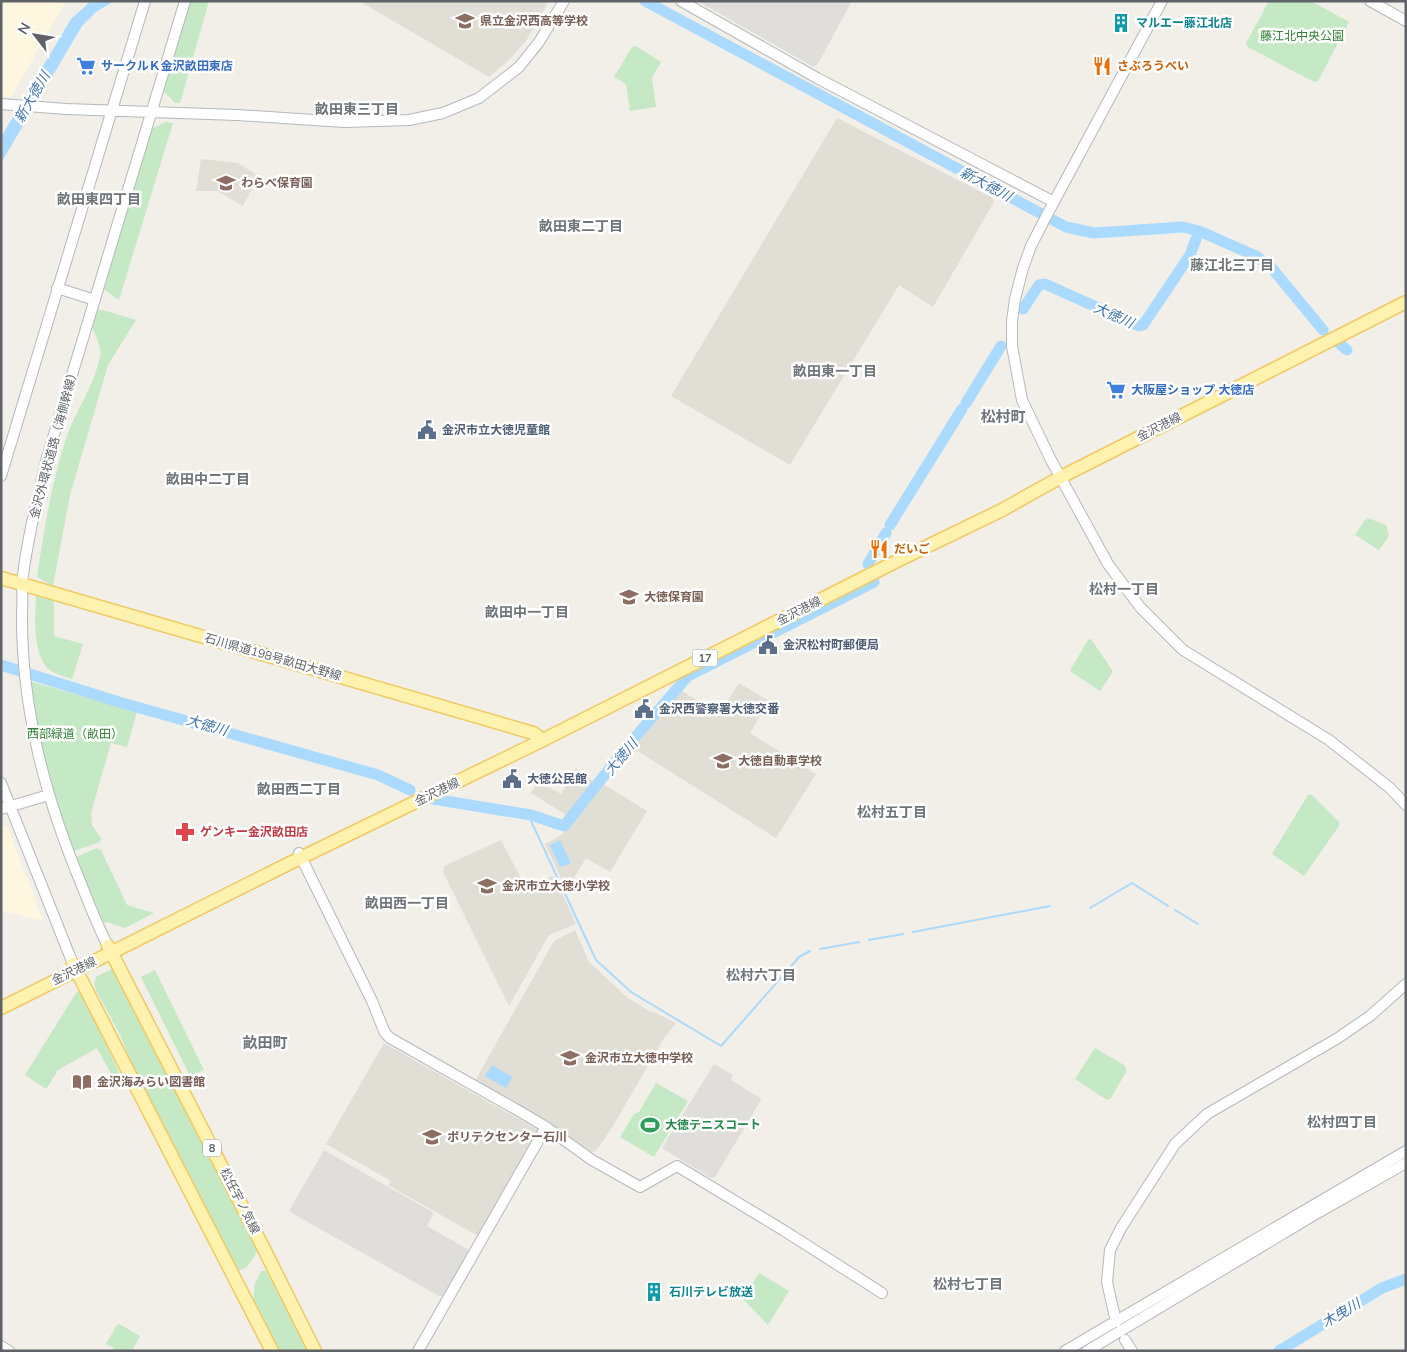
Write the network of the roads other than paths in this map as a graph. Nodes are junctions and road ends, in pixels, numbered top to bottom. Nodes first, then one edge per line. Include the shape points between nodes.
1 (145, 1) edge
2 (186, 1) edge
3 (564, 1) edge
4 (681, 1) edge
5 (1162, 1) edge
6 (1370, 1) edge
7 (1406, 21) edge
8 (1, 104) edge
9 (111, 110) junction
10 (152, 112) junction
11 (1052, 206) junction
12 (56, 292) junction
13 (1406, 296) edge
14 (95, 300) junction
15 (1406, 302) edge
16 (1059, 474) junction
17 (1, 476) edge
18 (1, 578) edge
19 (22, 584) junction
20 (541, 738) junction
21 (1, 783) edge
22 (49, 795) junction
23 (1406, 804) edge
24 (5, 808) edge
25 (300, 855) junction
26 (110, 949) junction
27 (74, 967) junction
28 (1406, 984) edge
29 (1, 1001) edge
30 (1, 1008) edge
31 (546, 1128) junction
32 (1406, 1151) edge
33 (1406, 1163) edge
34 (882, 1293) dead end
35 (1116, 1322) junction
36 (1125, 1340) dead end
37 (1, 1346) edge
38 (9, 1351) edge
39 (272, 1351) edge
40 (315, 1351) edge
41 (418, 1351) edge
42 (1065, 1351) edge
43 (1087, 1351) edge
44 (1132, 1351) edge

1 - 9 street
2 - 10 street, 金沢外環状道路（海側幹線）
3 - 10 street via 519,67 479,98 443,114 409,120 344,122
4 - 11 street
5 - 11 street
6 - 7 street
8 - 9 street
9 - 10 street
9 - 12 street
10 - 14 street, 金沢外環状道路（海側幹線）
11 - 16 street via 1031,246 1015,299 1012,346 1022,400
12 - 14 street
12 - 17 street
13 - 16 main road, 金沢港線 / 17
14 - 19 street, 金沢外環状道路（海側幹線） via 46,461
15 - 16 main road, 金沢港線 / 17
16 - 20 main road, 金沢港線 / 17
16 - 23 street via 1108,564 1140,607 1183,650 1329,740
18 - 19 main road, 石川県道198号畝田大野線
19 - 20 main road, 石川県道198号畝田大野線 via 533,732
19 - 22 street, 金沢外環状道路（海側幹線） via 25,681
20 - 25 main road, 金沢港線 / 17
21 - 24 street
22 - 24 street
22 - 26 street, 金沢外環状道路（海側幹線） via 70,857
24 - 27 street
25 - 26 main road, 金沢港線 / 17
25 - 31 street via 385,1033
26 - 27 main road, 金沢港線 / 17
26 - 40 main road, 松任宇ノ気線 / 8
27 - 29 main road, 金沢港線 / 17
27 - 30 main road, 金沢港線 / 17
27 - 39 main road
28 - 35 street via 1370,1016 1338,1038 1208,1114 1175,1144 1110,1250 1107,1282
31 - 34 street via 640,1188 677,1166
31 - 41 street
32 - 35 street
33 - 43 street
35 - 42 street
36 - 44 street
37 - 38 street

